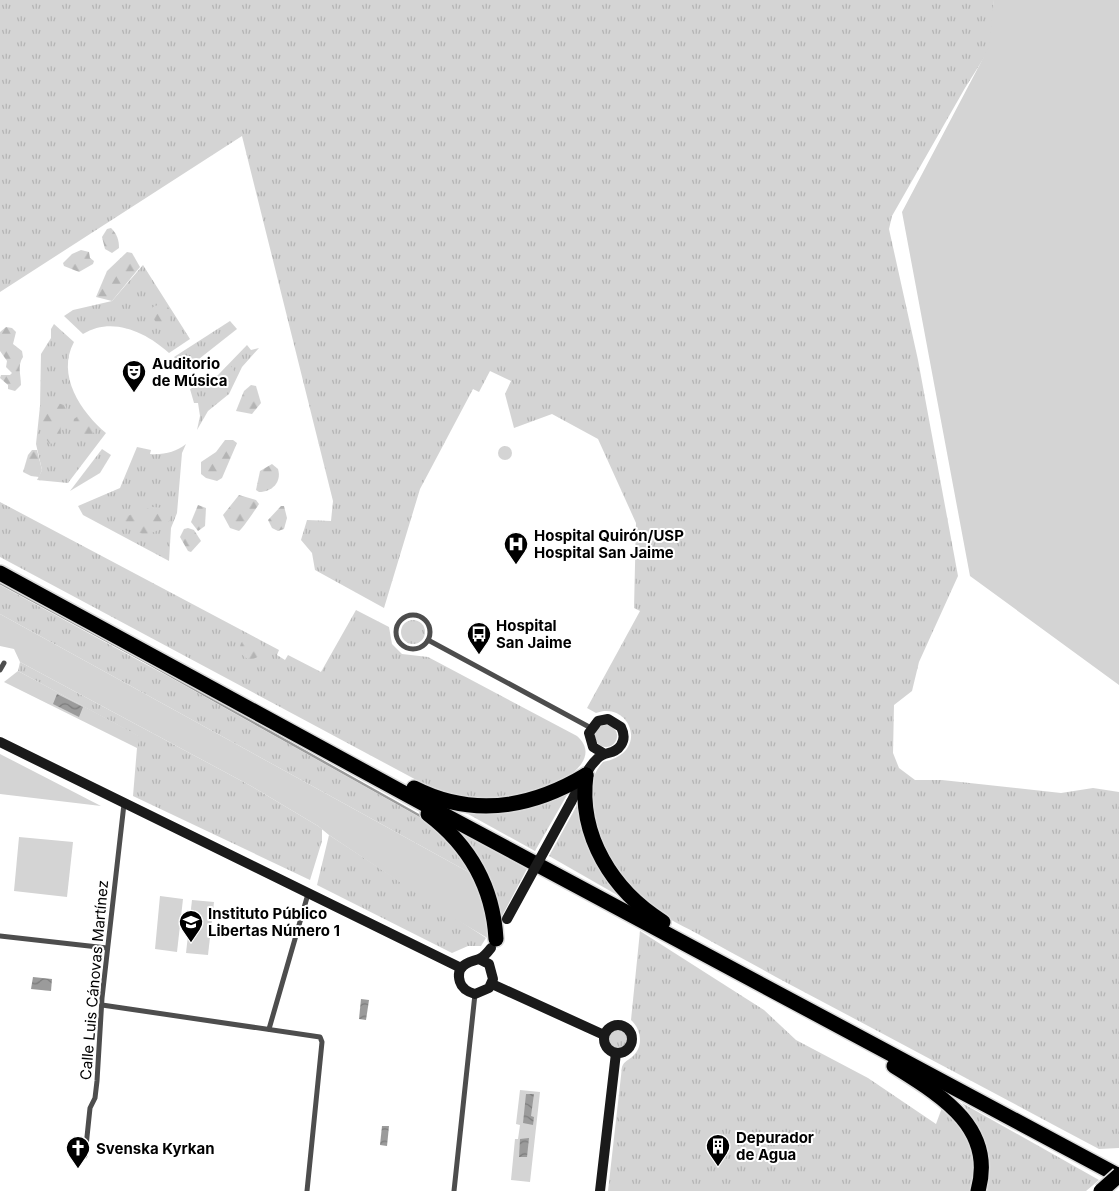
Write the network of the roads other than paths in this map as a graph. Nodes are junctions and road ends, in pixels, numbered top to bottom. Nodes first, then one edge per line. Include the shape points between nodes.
1 (0, 573) edge
2 (428, 640) junction
3 (4, 663) dead end
4 (0, 670) edge
5 (206, 685) junction
6 (591, 728) junction
7 (0, 742) edge
8 (593, 747) junction
9 (603, 754) junction
10 (594, 762) junction
11 (586, 775) junction
12 (124, 804) junction
13 (308, 894) junction
14 (0, 936) edge
15 (494, 944) junction
16 (107, 948) junction
17 (484, 961) junction
18 (461, 968) junction
19 (759, 983) junction
20 (492, 984) junction
21 (474, 994) junction
22 (102, 1005) junction
23 (840, 1027) junction
24 (269, 1029) junction
25 (604, 1035) junction
26 (616, 1053) junction
27 (85, 1156) dead end
28 (1119, 1176) edge
29 (307, 1191) edge
30 (454, 1191) edge
31 (600, 1191) edge
32 (978, 1191) edge
33 (1100, 1191) edge

1 - 5 highway
2 - 2 street via 430,630 422,618 409,616 399,624 397,637 406,647 418,648
2 - 6 street
3 - 4 street
5 - 11 highway via 228,693 426,794 451,802 492,806 534,800
5 - 15 highway via 426,812 443,826 478,870 492,909
5 - 19 highway
6 - 8 street via 589,738
6 - 9 street via 603,719 613,720 621,727 624,736 621,746
7 - 12 street
8 - 9 street
8 - 10 street
9 - 10 street
10 - 11 street
11 - 15 street, bridge
11 - 19 highway via 591,832 602,861 621,888 654,917 733,963
12 - 13 street
12 - 16 street, Calle Luis Cánovas Martínez
13 - 18 street
13 - 24 street
14 - 16 street
15 - 17 street
16 - 22 street, Calle Luis Cánovas Martínez
17 - 18 street via 468,961
17 - 20 street via 494,974
18 - 21 street via 461,985
19 - 23 highway
20 - 21 street via 485,992
20 - 25 street
21 - 30 street
22 - 24 street
22 - 27 street, Calle Luis Cánovas Martínez via 97,1081 90,1108
23 - 28 highway
23 - 32 highway via 937,1095 971,1128 982,1162
24 - 29 street via 317,1036 322,1040
25 - 26 street via 606,1047
25 - 26 street via 609,1028 618,1025 629,1030 632,1039 629,1048
26 - 31 street
28 - 33 highway, bridge

